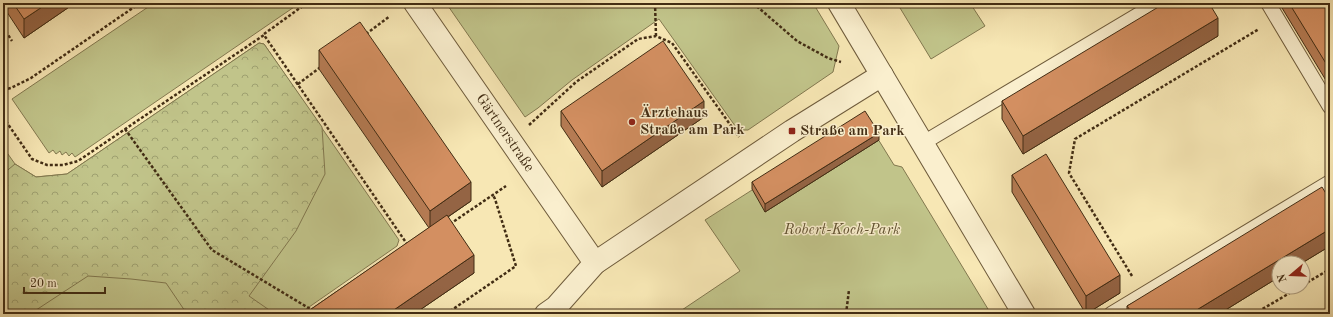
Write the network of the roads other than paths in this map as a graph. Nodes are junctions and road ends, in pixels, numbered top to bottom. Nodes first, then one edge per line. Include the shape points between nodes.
1 (415, 3) edge
2 (839, 3) edge
3 (1158, 3) edge
4 (1268, 3) edge
5 (882, 75) junction
6 (1330, 107) edge
7 (923, 143) junction
8 (1330, 182) edge
9 (595, 263) junction
10 (546, 314) edge
11 (1024, 314) edge
12 (1111, 314) edge

1 - 9 street, Gärtnerstraße
2 - 5 street
3 - 7 lane
4 - 6 lane
5 - 7 street
5 - 9 street via 792,131
7 - 11 street
8 - 12 lane
9 - 10 street

